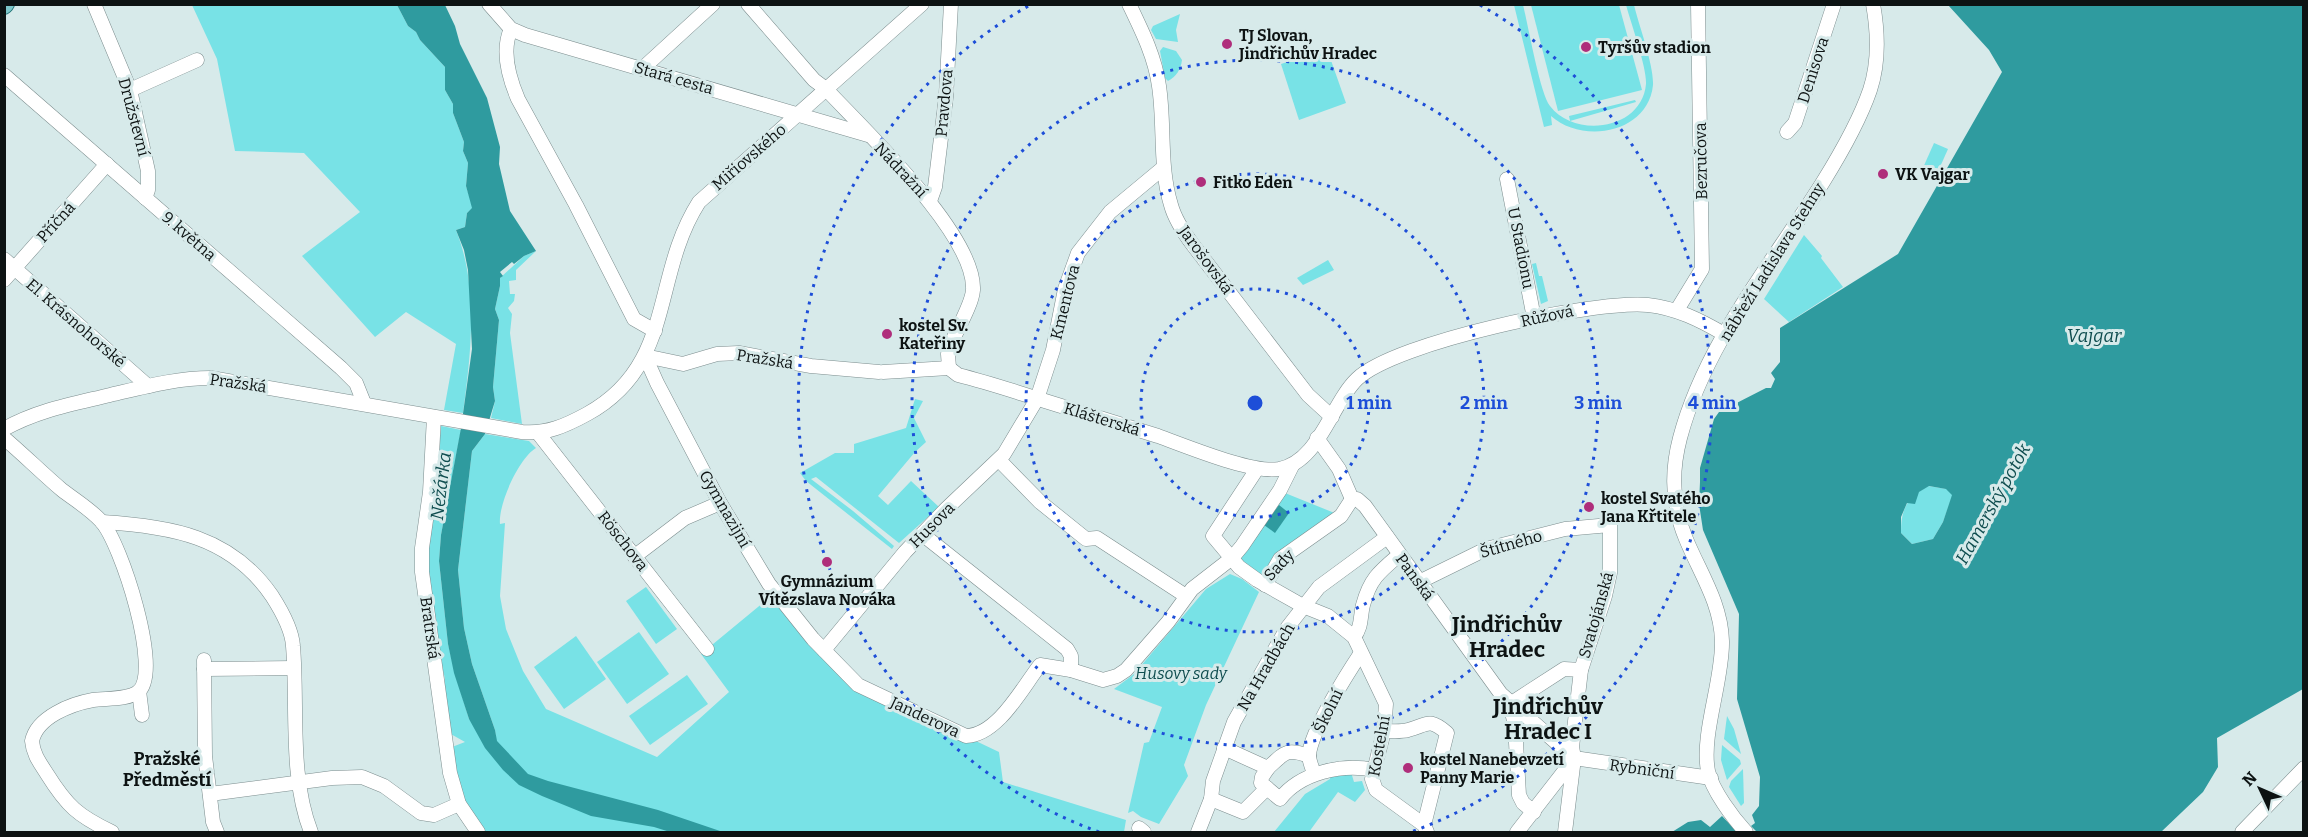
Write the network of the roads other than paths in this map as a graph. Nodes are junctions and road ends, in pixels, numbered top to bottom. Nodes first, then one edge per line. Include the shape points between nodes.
1 (94, 4) edge
2 (713, 4) edge
3 (748, 4) edge
4 (1129, 4) edge
5 (1698, 4) edge
6 (1834, 4) edge
7 (1873, 4) edge
8 (922, 5) edge
9 (497, 7) edge
10 (947, 7) edge
11 (511, 29) junction
12 (196, 60) dead end
13 (642, 69) junction
14 (4, 75) edge
15 (826, 89) junction
16 (130, 90) junction
17 (797, 116) junction
18 (1787, 132) dead end
19 (868, 135) junction
20 (107, 164) junction
21 (1163, 168) junction
22 (1506, 179) dead end
23 (146, 198) junction
24 (930, 201) junction
25 (10, 264) edge
26 (4, 280) edge
27 (1677, 310) junction
28 (1534, 318) junction
29 (655, 331) junction
30 (1724, 334) junction
31 (645, 356) junction
32 (949, 368) junction
33 (148, 386) junction
34 (1038, 399) junction
35 (364, 403) junction
36 (1332, 417) junction
37 (437, 418) junction
38 (4, 429) edge
39 (538, 433) junction
40 (4, 438) edge
41 (1317, 438) junction
42 (999, 460) junction
43 (1292, 466) junction
44 (1257, 469) junction
45 (1352, 500) junction
46 (720, 503) junction
47 (102, 522) junction
48 (1610, 525) joint
49 (922, 534) junction
50 (1388, 537) junction
51 (1399, 555) junction
52 (635, 556) junction
53 (1232, 558) junction
54 (1419, 582) junction
55 (1265, 585) junction
56 (1186, 596) junction
57 (1303, 606) junction
58 (1354, 637) junction
59 (707, 649) dead end
60 (824, 650) junction
61 (1361, 653) junction
62 (293, 668) junction
63 (1071, 670) junction
64 (1581, 670) junction
65 (139, 691) junction
66 (1510, 704) junction
67 (142, 715) dead end
68 (1384, 731) junction
69 (1224, 748) junction
70 (1309, 756) junction
71 (1574, 758) junction
72 (1268, 768) junction
73 (2304, 768) edge
74 (1374, 770) junction
75 (1314, 773) junction
76 (1711, 778) junction
77 (299, 783) junction
78 (1267, 788) junction
79 (210, 794) junction
80 (1211, 799) junction
81 (459, 804) junction
82 (1533, 812) junction
83 (1425, 829) edge
84 (1743, 830) edge
85 (112, 832) edge
86 (217, 832) edge
87 (311, 832) edge
88 (478, 832) edge
89 (1198, 832) edge
90 (1517, 832) edge
91 (1565, 832) edge
92 (2242, 832) edge

1 - 16 street, Družstevní
2 - 13 street
3 - 15 street, Nádražní
4 - 21 street, Jarošovská via 1150,48 1159,86
5 - 27 street, Bezručova via 1702,269
6 - 18 street, Denisova via 1795,123
7 - 30 street, nábřeží Ladislava Stehny via 1877,25 1875,68 1858,119 1799,221
8 - 15 street, Miřiovského
9 - 11 street, Stará cesta
10 - 24 street, Pravdova via 946,97
11 - 13 street, Stará cesta
11 - 29 street via 506,50 518,99 634,319
12 - 16 street
13 - 17 street, Stará cesta
14 - 20 street, 9. května
15 - 17 street, Miřiovského
15 - 19 street, Nádražní
16 - 23 street, Družstevní via 148,171
17 - 19 street, Stará cesta
17 - 29 street, Miřiovského via 699,202 678,244
19 - 24 street, Nádražní
20 - 23 street, 9. května
20 - 25 street, Příčná
21 - 34 street, Kmentova via 1110,212 1078,253 1065,289
21 - 36 street, Jarošovská via 1171,206 1186,236 1308,395
22 - 28 street, U Stadionu
23 - 35 street, 9. května via 352,378
24 - 32 street, Nádražní via 960,247 972,280 973,292 948,354
25 - 26 street, Příčná
25 - 33 street, El. Krásnohorské
27 - 28 street, Růžová via 1617,305
27 - 30 street, Růžová
28 - 36 street, Růžová via 1395,357 1354,382
29 - 31 street, Miřiovského
30 - 76 street, nábřeží Ladislava Stehny via 1690,407 1673,482 1679,520 1715,602 1722,633 1708,757
31 - 32 street, Pražská via 683,364 717,354 739,353 812,366 881,372
31 - 39 street via 634,375 610,399 568,424
31 - 46 street, Gymnazijní
32 - 34 street, Klášterská via 958,375
33 - 35 street, Pražská via 211,378
33 - 38 street, Pražská via 48,409
34 - 42 street, Husova
34 - 44 street, Klášterská
35 - 37 street, Pražská
36 - 41 street, Růžová
37 - 39 street, Pražská
37 - 81 street, Bratrská via 422,572 443,734
39 - 52 street, Röschova
40 - 47 street
41 - 43 street, Růžová
41 - 45 street via 1339,469
42 - 49 street, Husova
42 - 56 street via 1040,502 1086,539 1097,538
43 - 44 street
43 - 53 street, Janderova via 1280,490
44 - 53 street, Sady via 1213,536
45 - 50 street, Panská via 1357,499 1365,506
45 - 55 street, Sady via 1341,516 1280,559
46 - 52 street via 685,518
46 - 60 street, Gymnazijní via 769,584
47 - 62 street via 151,525 199,538 238,560 263,584 281,610 293,644
47 - 65 street via 115,545 138,610 147,675
48 - 54 street, Štítného via 1565,529 1486,549
48 - 64 street, Svatojánská via 1610,573
49 - 60 street, Husova
49 - 63 street via 1067,649
50 - 51 street, Panská
50 - 57 street, Na Hradbách via 1324,582
51 - 54 street, Panská
51 - 58 street via 1376,574 1363,604 1360,630
52 - 59 street, Röschova
53 - 55 street, Sady
53 - 56 street, Janderova
54 - 66 street, Panská
55 - 57 street, Kostelní
56 - 63 street, Janderova via 1161,630 1117,676 1097,679
57 - 58 street, Kostelní via 1328,616
57 - 69 street, Na Hradbách via 1234,722
58 - 61 street, Kostelní
60 - 63 street, Janderova via 858,685 966,736 982,733 998,720 1040,665
61 - 68 street, Kostelní via 1386,704
61 - 70 street, Školní via 1332,701
62 - 77 street
62 - 79 street via 204,664 205,756
64 - 66 street via 1564,669
64 - 71 street, Svatojánská
65 - 67 street
65 - 85 street via 130,696 85,702 54,715 40,725 32,741 36,758 67,804
66 - 71 street
66 - 82 street via 1519,795
68 - 74 street, Kostelní
68 - 83 street via 1408,730 1425,723 1439,726 1447,733
69 - 72 street
69 - 80 street, Na Hradbách
70 - 72 street via 1292,750
70 - 75 street
71 - 76 street, Rybniční
71 - 82 street
71 - 91 street, Svatojánská
72 - 78 street via 1261,783
73 - 92 street
74 - 75 street
74 - 83 street, Kostelní via 1376,790
75 - 78 street via 1280,800
76 - 84 street, nábřeží Ladislava Stehny
77 - 79 street
77 - 81 street via 362,777 384,786 421,813 434,815
77 - 87 street via 303,812
78 - 80 street via 1243,812
79 - 86 street
80 - 89 street, Na Hradbách
81 - 88 street, Bratrská
82 - 90 street

